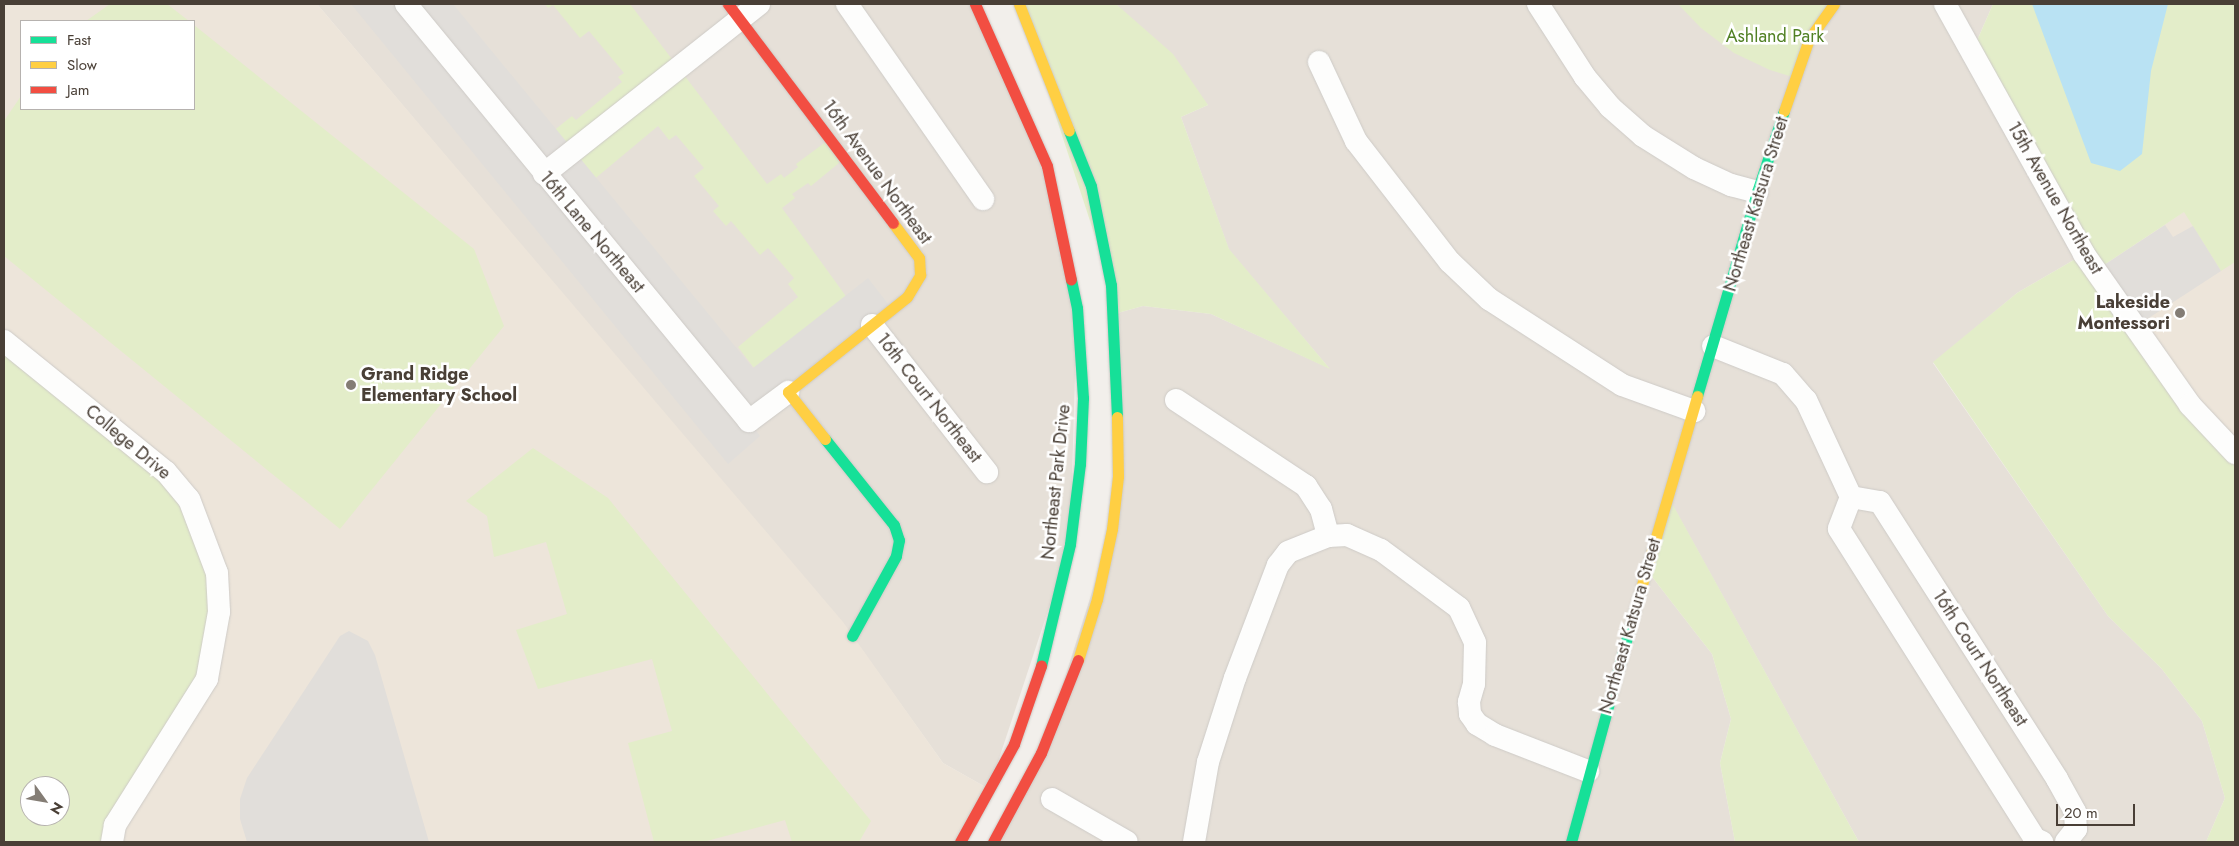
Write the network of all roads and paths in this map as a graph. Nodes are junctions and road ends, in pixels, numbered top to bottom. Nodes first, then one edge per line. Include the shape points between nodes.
1 (406, 4) edge
2 (759, 4) edge
3 (847, 4) edge
4 (975, 4) edge
5 (1019, 4) edge
6 (1538, 4) edge
7 (1834, 4) edge
8 (1945, 4) edge
9 (734, 11) edge
10 (1319, 62) dead end
11 (544, 174) junction
12 (1757, 192) junction
13 (983, 199) dead end
14 (872, 325) junction
15 (4, 341) edge
16 (1713, 346) junction
17 (788, 392) junction
18 (1176, 400) dead end
19 (1694, 411) junction
20 (2235, 453) edge
21 (987, 472) dead end
22 (1850, 497) junction
23 (1328, 536) junction
24 (852, 636) dead end
25 (1588, 770) junction
26 (1052, 799) dead end
27 (112, 842) edge
28 (960, 842) edge
29 (993, 842) edge
30 (1127, 842) edge
31 (1194, 842) edge
32 (1571, 842) edge
33 (2042, 842) edge
34 (2066, 842) edge

1 - 11 street, 16th Lane Northeast
2 - 9 street
3 - 13 street
4 - 28 street, Northeast Park Drive via 1047,166 1077,308 1083,398 1080,464 1070,544 1052,627 1035,688 1014,744
5 - 29 street via 1091,186 1111,285 1117,368 1118,476 1110,538 1074,673 1041,753
6 - 12 street via 1585,76 1610,107 1643,136 1694,168 1731,185
7 - 12 street, Northeast Katsura Street via 1809,39
8 - 20 street, 15th Avenue Northeast via 2084,254 2190,406
9 - 11 street
9 - 14 street, 16th Avenue Northeast via 918,258 920,275 917,285
10 - 19 street via 1356,141 1450,262 1489,299 1622,385
11 - 17 street, 16th Lane Northeast via 749,421
12 - 16 street, Northeast Katsura Street
14 - 17 street, 16th Avenue Northeast
14 - 21 street, 16th Court Northeast
15 - 27 street, College Drive via 166,472 189,499 217,573 219,612 207,678 115,825
16 - 19 street, Northeast Katsura Street
16 - 22 street via 1783,374 1795,384 1806,400
17 - 24 street via 894,525 899,540 896,556
18 - 23 street via 1306,486 1321,509
19 - 25 street, Northeast Katsura Street
22 - 33 street via 1839,529 2035,839
22 - 34 street, 16th Court Northeast via 1880,502 2056,779 2075,812 2076,829
23 - 25 street via 1346,535 1381,550 1459,608 1475,643 1474,684 1469,702 1470,714 1477,724 1495,735
23 - 31 street via 1288,552 1278,565 1235,678 1208,762
25 - 32 street, Northeast Katsura Street
26 - 30 street

